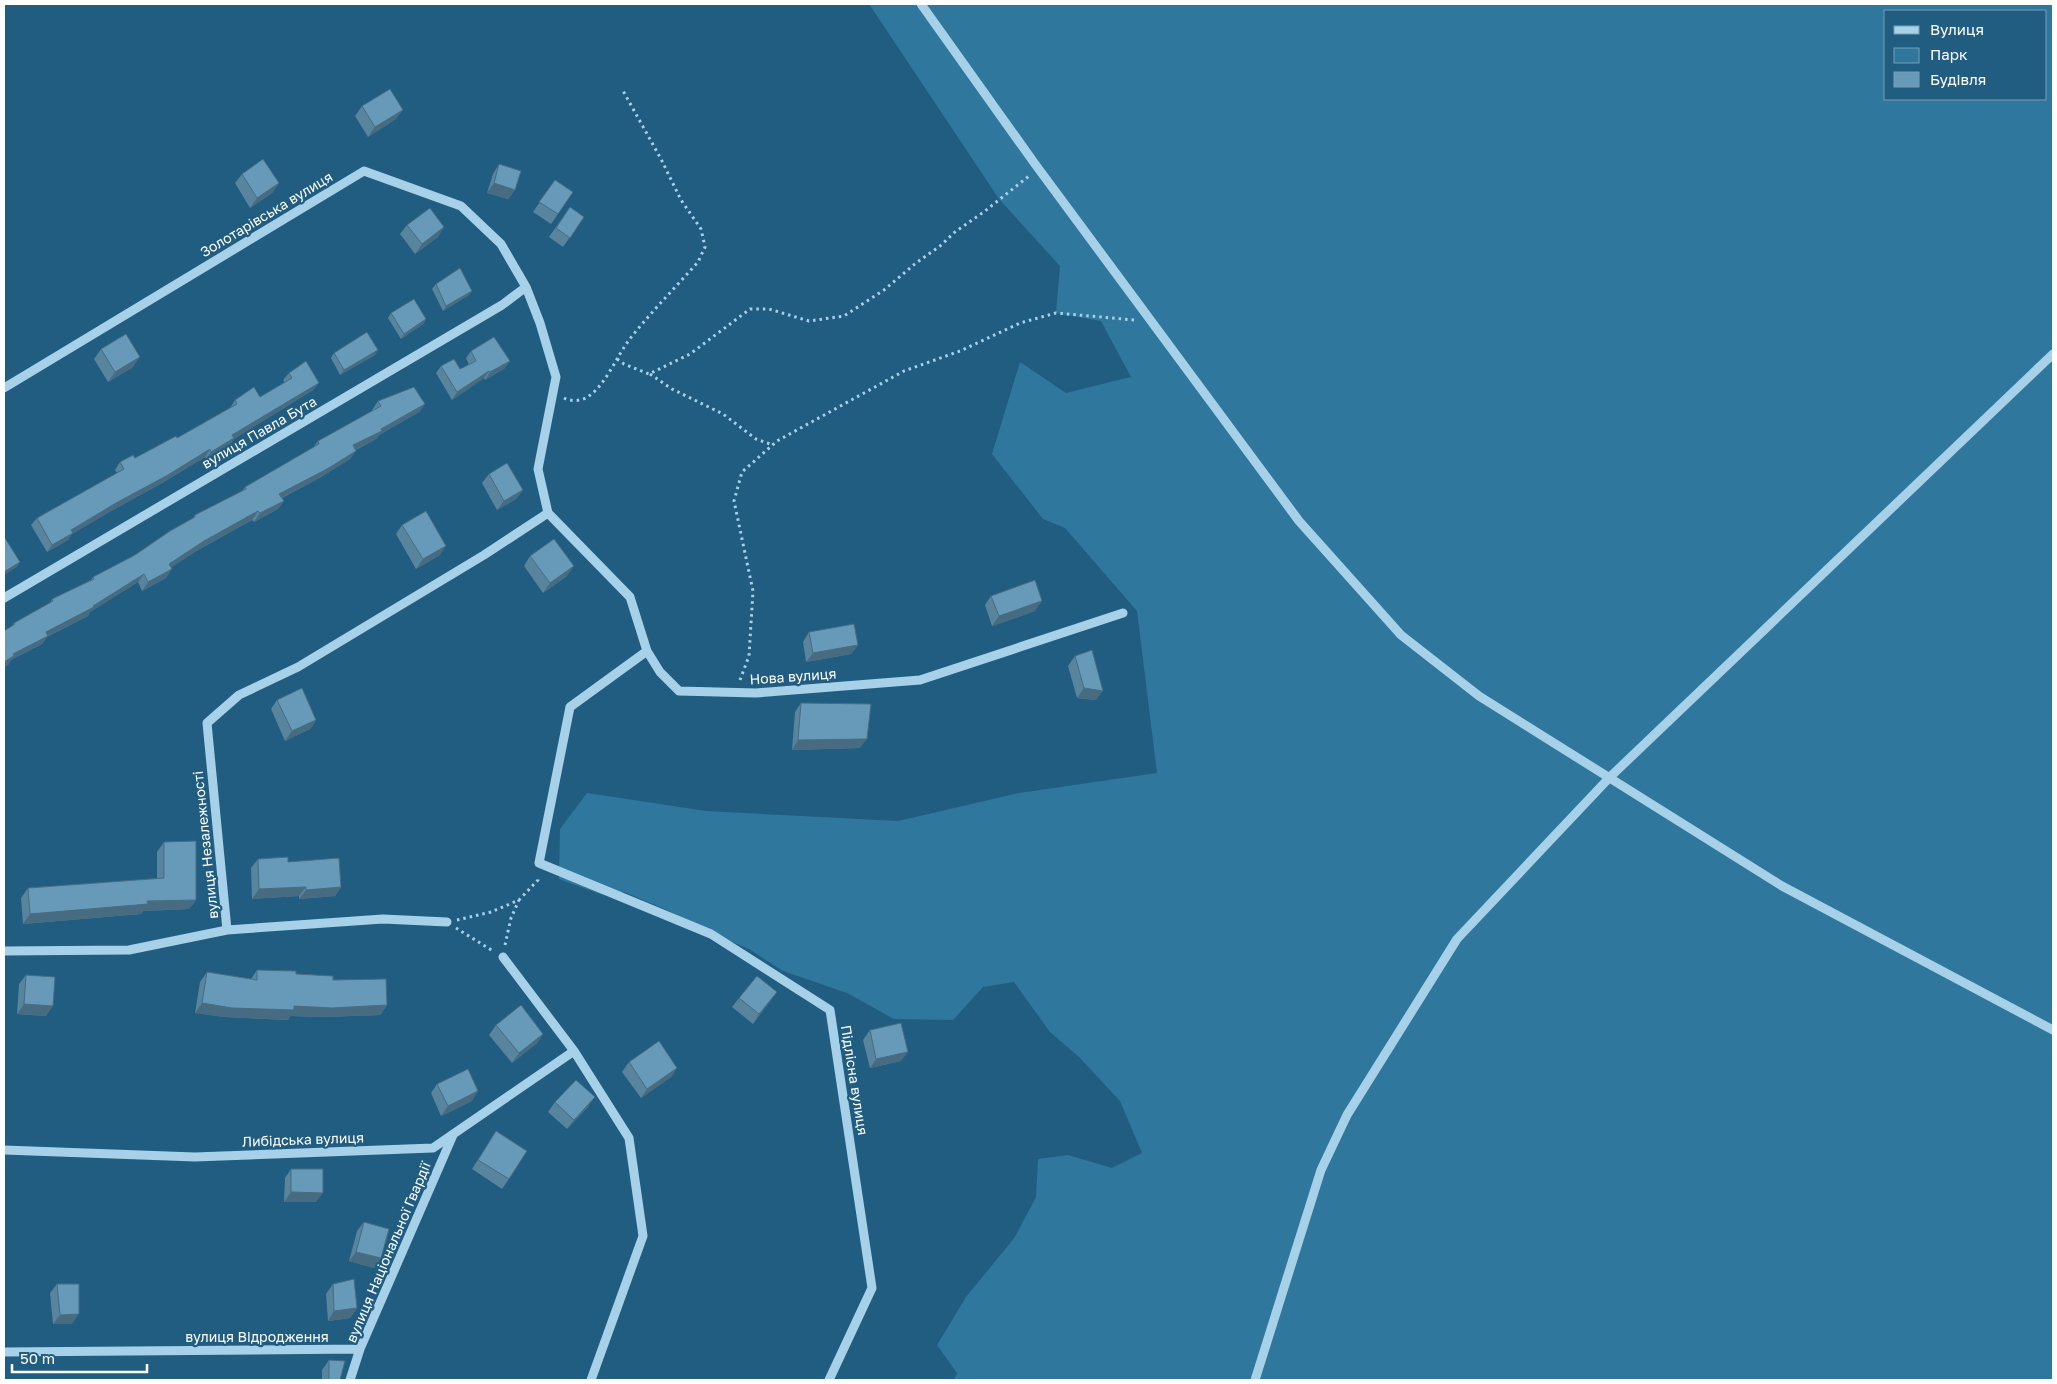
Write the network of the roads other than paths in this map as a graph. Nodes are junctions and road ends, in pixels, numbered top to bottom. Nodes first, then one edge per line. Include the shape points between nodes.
1 (921, 4) edge
2 (526, 287) junction
3 (2053, 354) edge
4 (4, 388) edge
5 (548, 513) junction
6 (4, 598) edge
7 (1123, 613) dead end
8 (646, 651) junction
9 (1610, 777) junction
10 (447, 922) road end
11 (227, 930) junction
12 (4, 951) edge
13 (503, 957) road end
14 (2053, 1030) edge
15 (574, 1051) junction
16 (453, 1135) junction
17 (4, 1150) edge
18 (360, 1349) junction
19 (4, 1352) edge
20 (350, 1380) edge
21 (591, 1380) edge
22 (829, 1380) edge
23 (1254, 1380) edge

1 - 9 street via 1299,521 1401,635 1479,696
2 - 4 street, Золотарівська вулиця via 501,244 461,206 364,171
2 - 5 street via 556,377 538,469
2 - 6 street, вулиця Павла Бута via 493,310
3 - 9 street
5 - 8 street, Нова вулиця via 630,597
5 - 11 street, вулиця Незалежності via 298,667 239,695 207,723
7 - 8 street, Нова вулиця via 920,680 756,693 679,692
8 - 22 street, Підлісна вулиця via 570,707 540,862 711,934 830,1010 872,1288
9 - 14 street via 1782,886
9 - 23 street via 1457,939 1347,1115 1321,1170
10 - 11 street, вулиця Незалежності via 383,918
11 - 12 street via 129,950
13 - 15 street
15 - 16 street, Либідська вулиця
15 - 21 street via 629,1138 643,1236
16 - 17 street, Либідська вулиця via 432,1148 195,1157
16 - 18 street, вулиця Національної Гвардії
18 - 19 street, вулиця Відродження
18 - 20 street, вулиця Національної Гвардії

